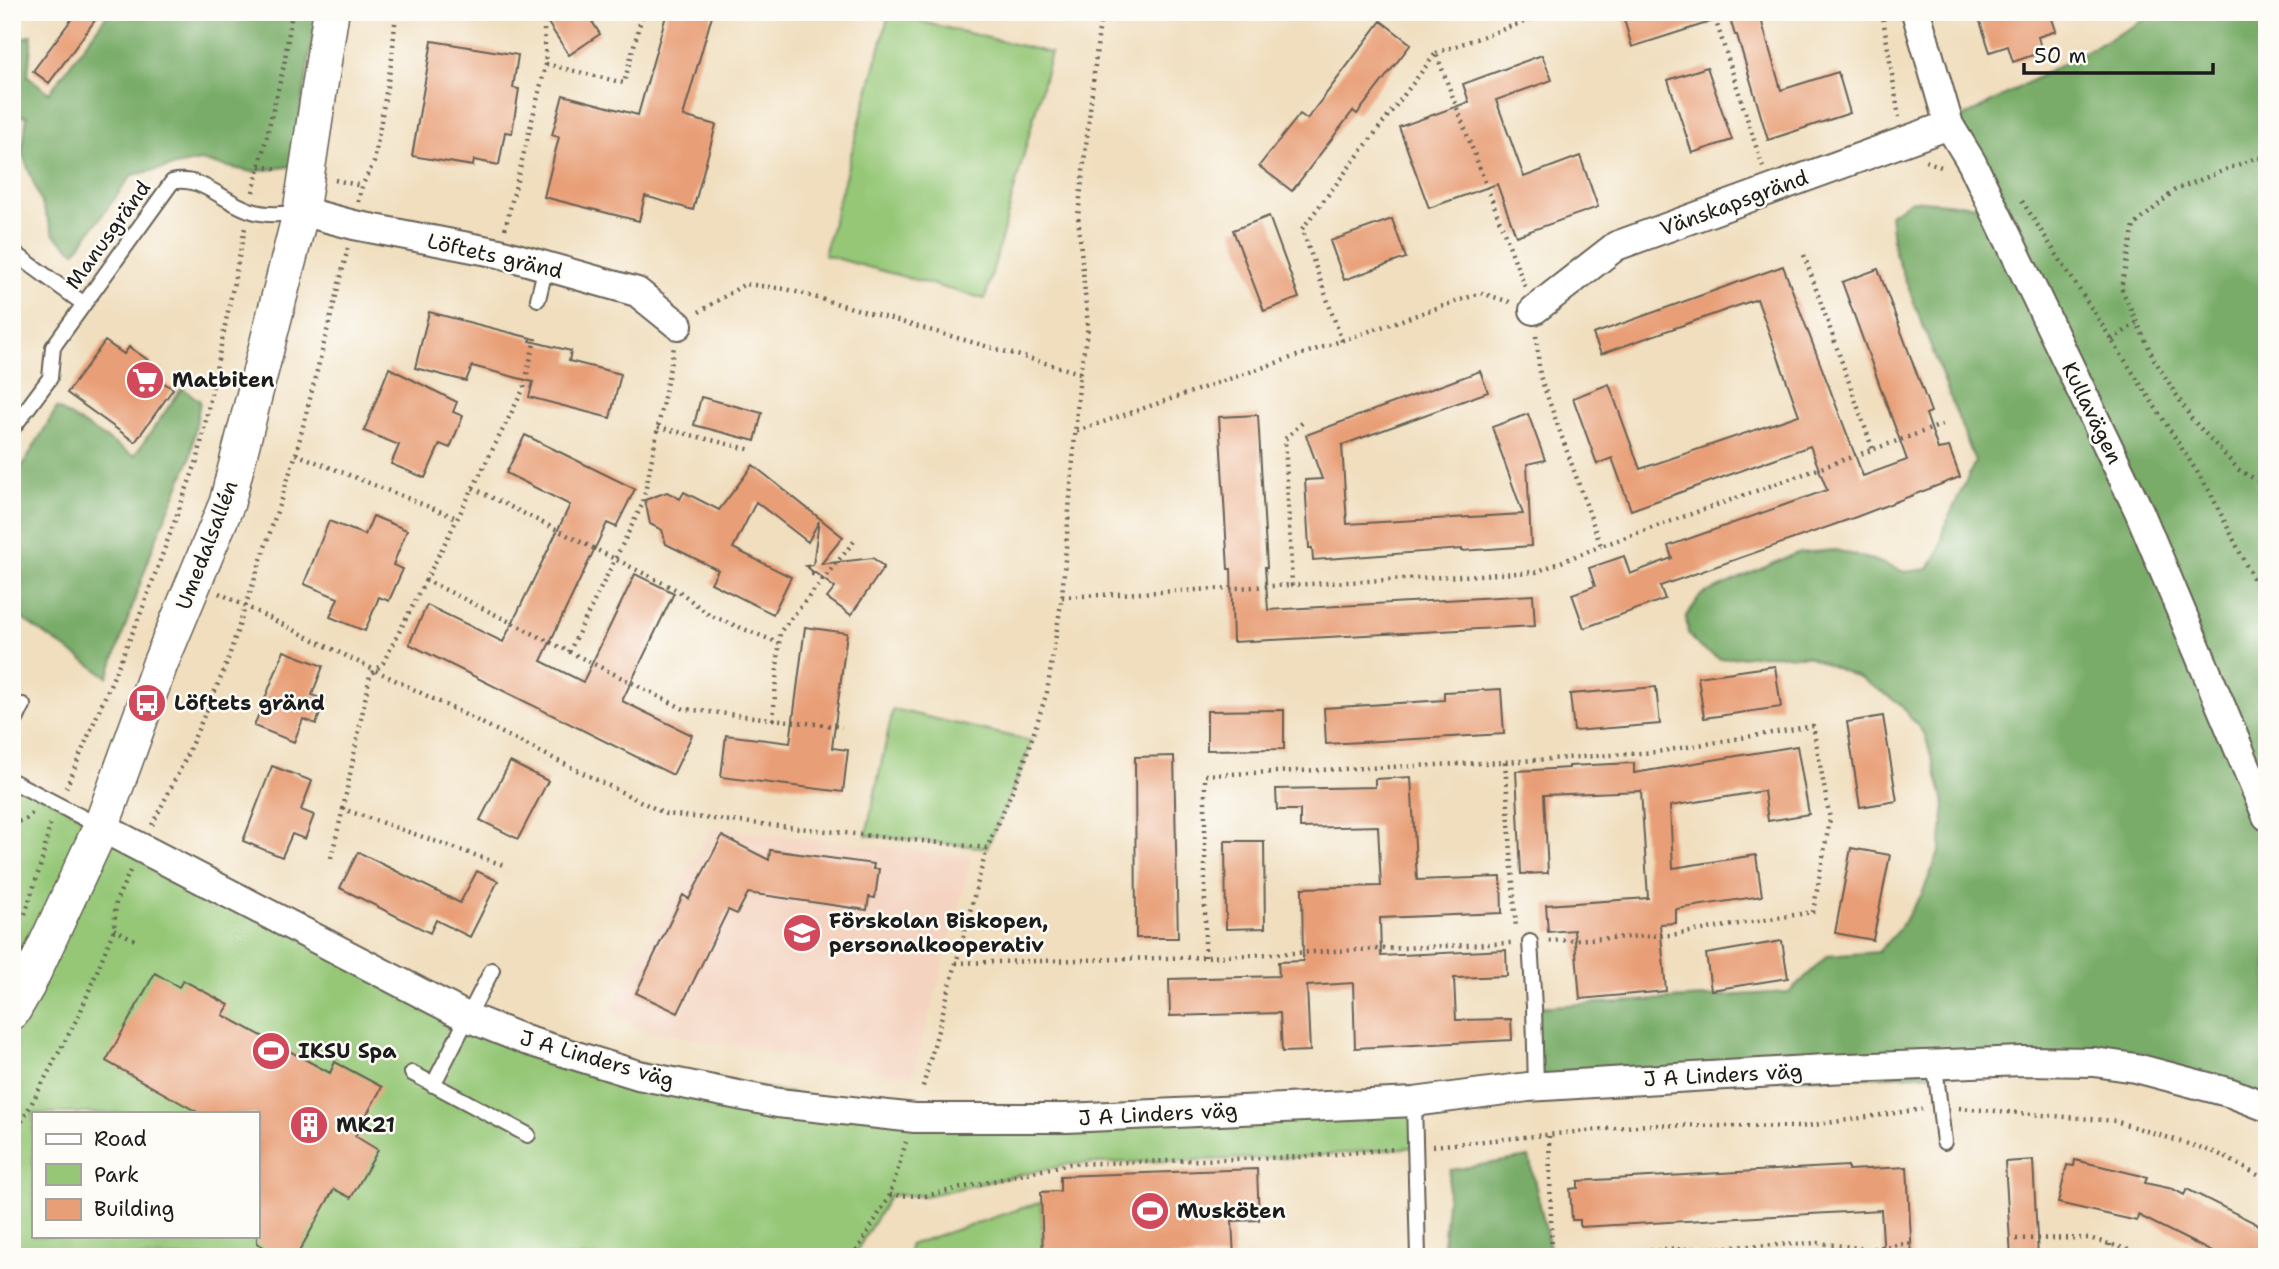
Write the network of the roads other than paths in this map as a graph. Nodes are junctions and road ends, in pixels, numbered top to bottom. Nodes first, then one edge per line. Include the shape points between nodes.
1 (331, 12) edge
2 (1916, 12) edge
3 (1949, 125) junction
4 (301, 211) junction
5 (12, 251) edge
6 (546, 267) junction
7 (538, 299) dead end
8 (84, 304) junction
9 (1534, 310) road end
10 (678, 325) road end
11 (12, 429) edge
12 (23, 705) dead end
13 (12, 728) edge
14 (12, 781) edge
15 (2267, 816) edge
16 (101, 827) junction
17 (1530, 942) road end
18 (492, 970) dead end
19 (12, 1012) edge
20 (467, 1017) junction
21 (1936, 1066) junction
22 (412, 1073) dead end
23 (433, 1085) junction
24 (1536, 1087) junction
25 (1414, 1102) junction
26 (2267, 1107) edge
27 (528, 1135) dead end
28 (1944, 1142) dead end
29 (1418, 1257) edge

1 - 4 street, Umedalsallén
2 - 3 street, Kullavägen
3 - 9 street, Vänskapsgränd via 1616,246
3 - 15 street, Kullavägen via 1972,163 2139,511
4 - 6 street, Löftets gränd
4 - 8 lane, Manusgränd via 279,216 248,210 204,186 185,179 172,182
4 - 16 street, Umedalsallén via 227,502 160,664
5 - 8 lane
6 - 7 lane
6 - 10 street, Löftets gränd via 638,292
8 - 11 lane, Manusgränd via 53,347 50,378
12 - 13 lane
14 - 16 lane
16 - 19 street, Umedalsallén
16 - 20 street, J A Linders väg
17 - 24 lane
18 - 20 lane
20 - 23 lane
20 - 25 street, J A Linders väg via 638,1076 778,1102 915,1118 1066,1118
21 - 24 street, J A Linders väg
21 - 26 street, J A Linders väg via 2094,1062 2172,1076
21 - 28 lane
22 - 23 lane
23 - 27 lane
24 - 25 street, J A Linders väg
25 - 29 lane

